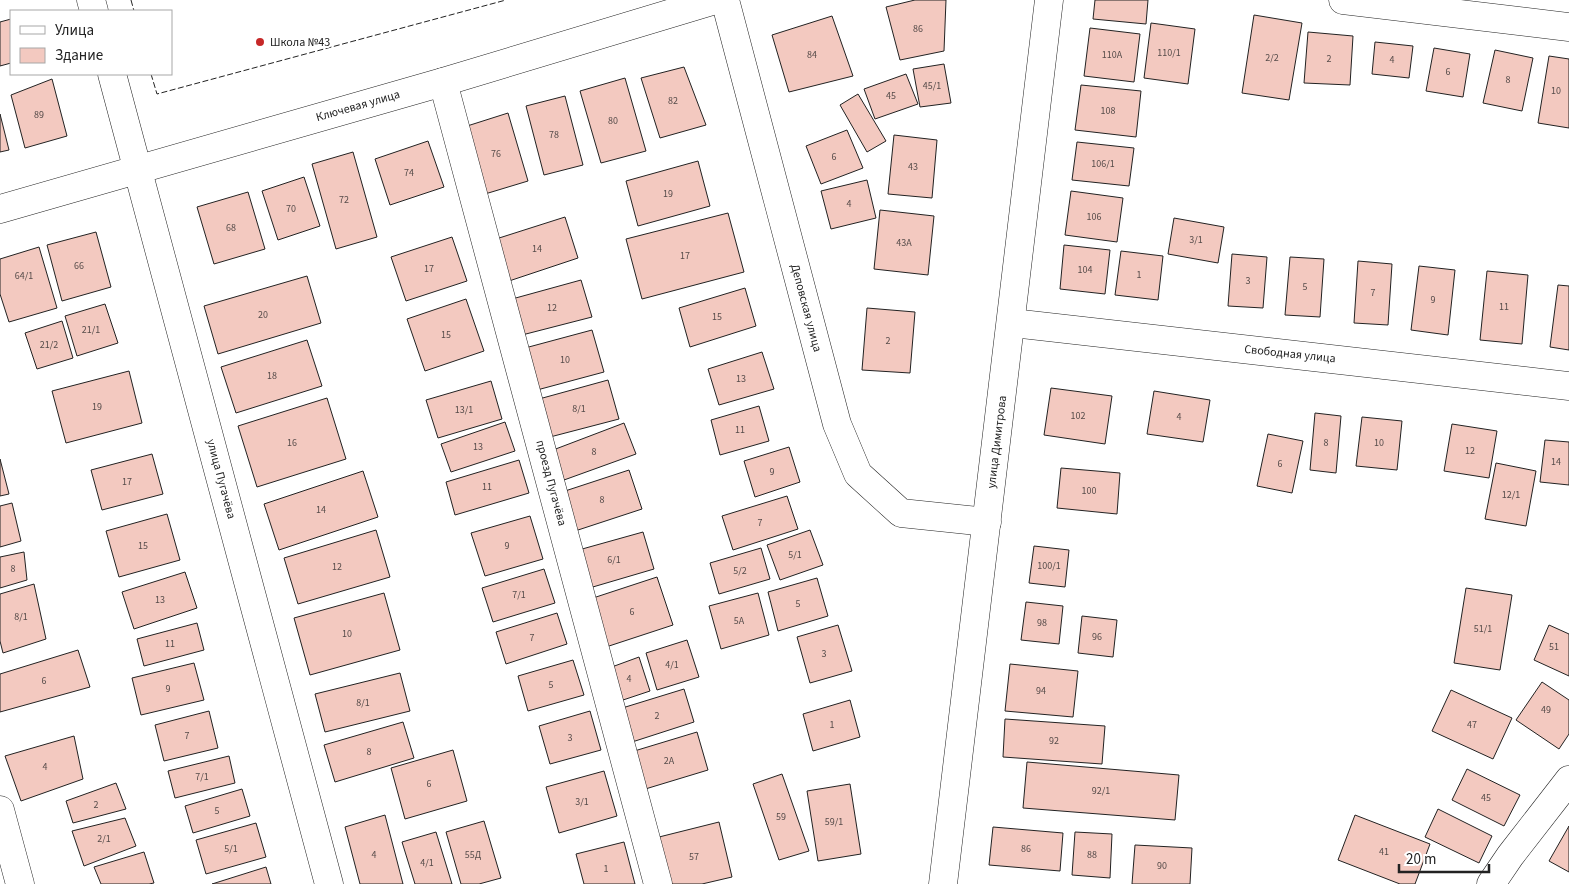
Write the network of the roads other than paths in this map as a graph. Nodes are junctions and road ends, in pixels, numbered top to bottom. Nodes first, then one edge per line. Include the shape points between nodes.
1 (716, 0) edge
2 (725, 0) edge
3 (1049, 0) edge
4 (1343, 0) edge
5 (1378, 2) edge
6 (1569, 27) edge
7 (112, 75) edge
8 (443, 82) junction
9 (138, 169) junction
10 (0, 209) edge
11 (1012, 323) junction
12 (1569, 386) edge
13 (987, 522) junction
14 (1569, 780) edge
15 (0, 810) edge
16 (937, 882) edge
17 (20, 884) edge
18 (329, 884) edge
19 (658, 884) edge
20 (1491, 884) edge

1 - 8 street, Ключевая улица
2 - 13 street, Деповская улица via 837,424 858,474 901,513
3 - 11 street, улица Димитрова
4 - 5 street
5 - 6 street
7 - 9 street, улица Пугачёва
8 - 9 street, Ключевая улица
8 - 19 street, проезд Пугачёва
9 - 10 street, Ключевая улица
9 - 18 street, улица Пугачёва
11 - 12 street, Свободная улица
11 - 13 street, улица Димитрова
13 - 16 street, улица Димитрова
14 - 20 street
15 - 17 street

